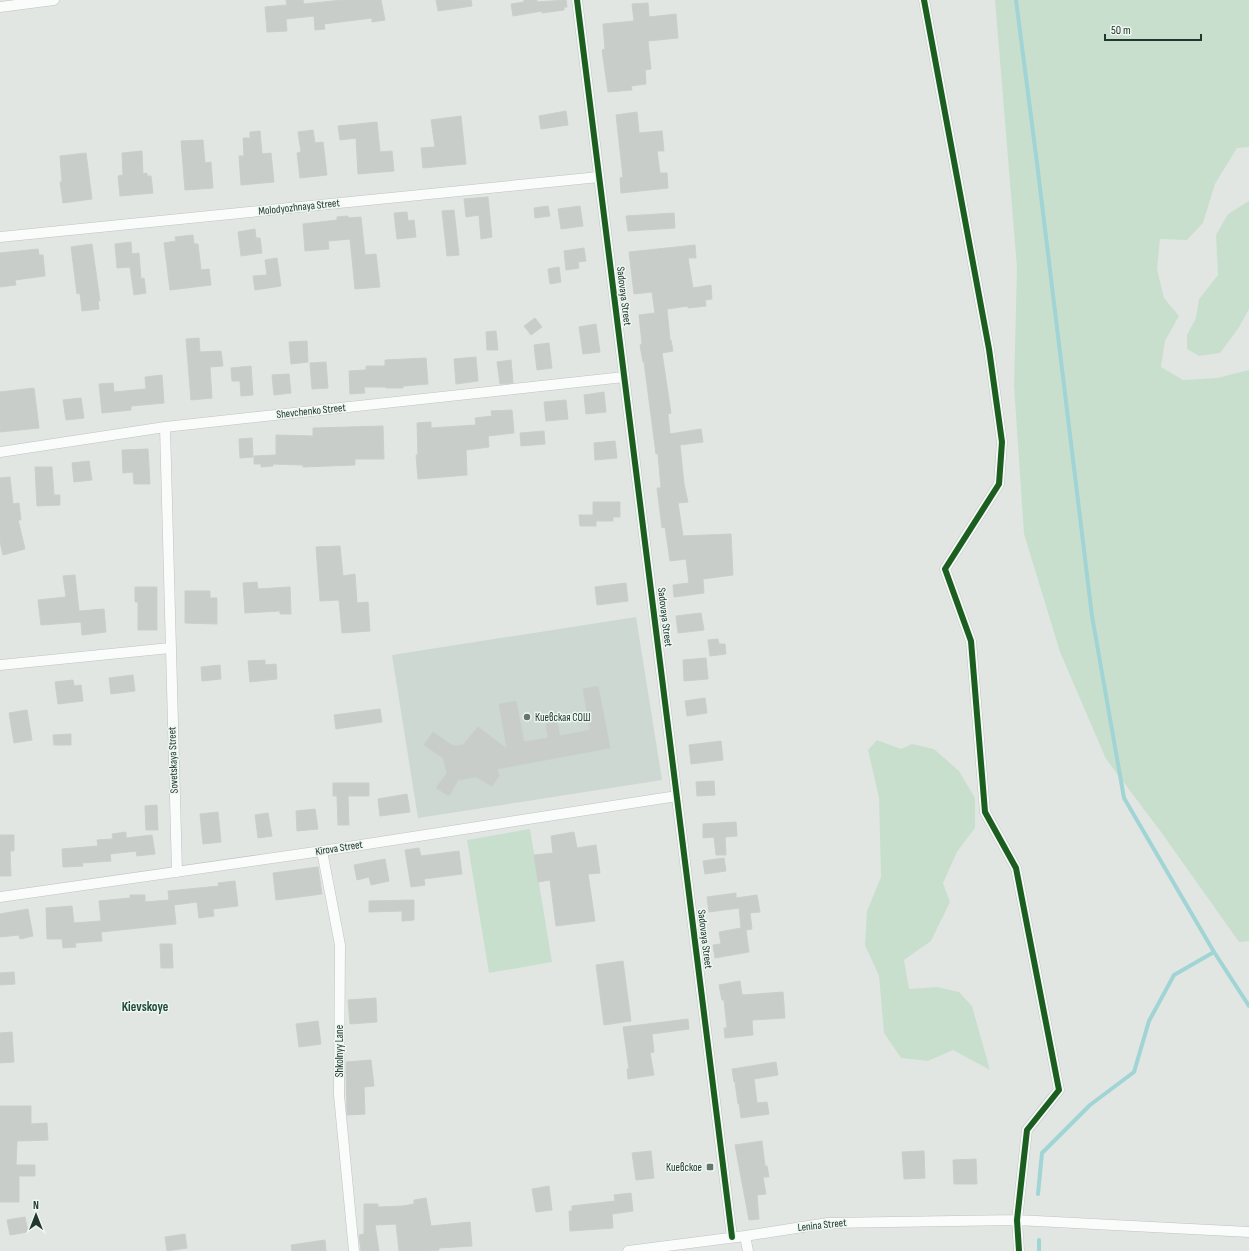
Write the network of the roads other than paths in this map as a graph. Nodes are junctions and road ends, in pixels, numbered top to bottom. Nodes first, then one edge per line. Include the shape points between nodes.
1 (54, 0) edge
2 (577, 0) edge
3 (924, 0) edge
4 (0, 7) edge
5 (599, 177) junction
6 (0, 237) edge
7 (624, 376) junction
8 (165, 427) junction
9 (0, 452) edge
10 (170, 648) junction
11 (0, 665) edge
12 (677, 796) junction
13 (322, 851) junction
14 (176, 872) junction
15 (0, 897) edge
16 (1017, 1220) junction
17 (1249, 1232) edge
18 (744, 1236) junction
19 (732, 1237) junction
20 (354, 1251) edge
21 (628, 1251) edge
22 (748, 1251) edge
23 (1019, 1251) edge

1 - 4 street
2 - 5 street, Sadovaya Street
3 - 16 street via 989,349 1002,442 999,484 945,569 970,641 985,812 1016,868 1058,1090 1027,1130
5 - 6 street, Molodyozhnaya Street
5 - 7 street, Sadovaya Street
7 - 8 street, Shevchenko Street
7 - 12 street, Sadovaya Street
8 - 9 street, Shevchenko Street
8 - 10 street, Sovetskaya Street
10 - 11 street
10 - 14 street, Sovetskaya Street
12 - 13 street, Kirova Street
12 - 19 street, Sadovaya Street
13 - 14 street, Kirova Street
13 - 20 street, Shkolnyy Lane via 340,945 339,1095
14 - 15 street, Kirova Street
16 - 17 street, Lenina Street
16 - 18 street, Lenina Street via 828,1223
16 - 23 street
18 - 19 street, Lenina Street
18 - 22 street
19 - 21 street, Lenina Street

